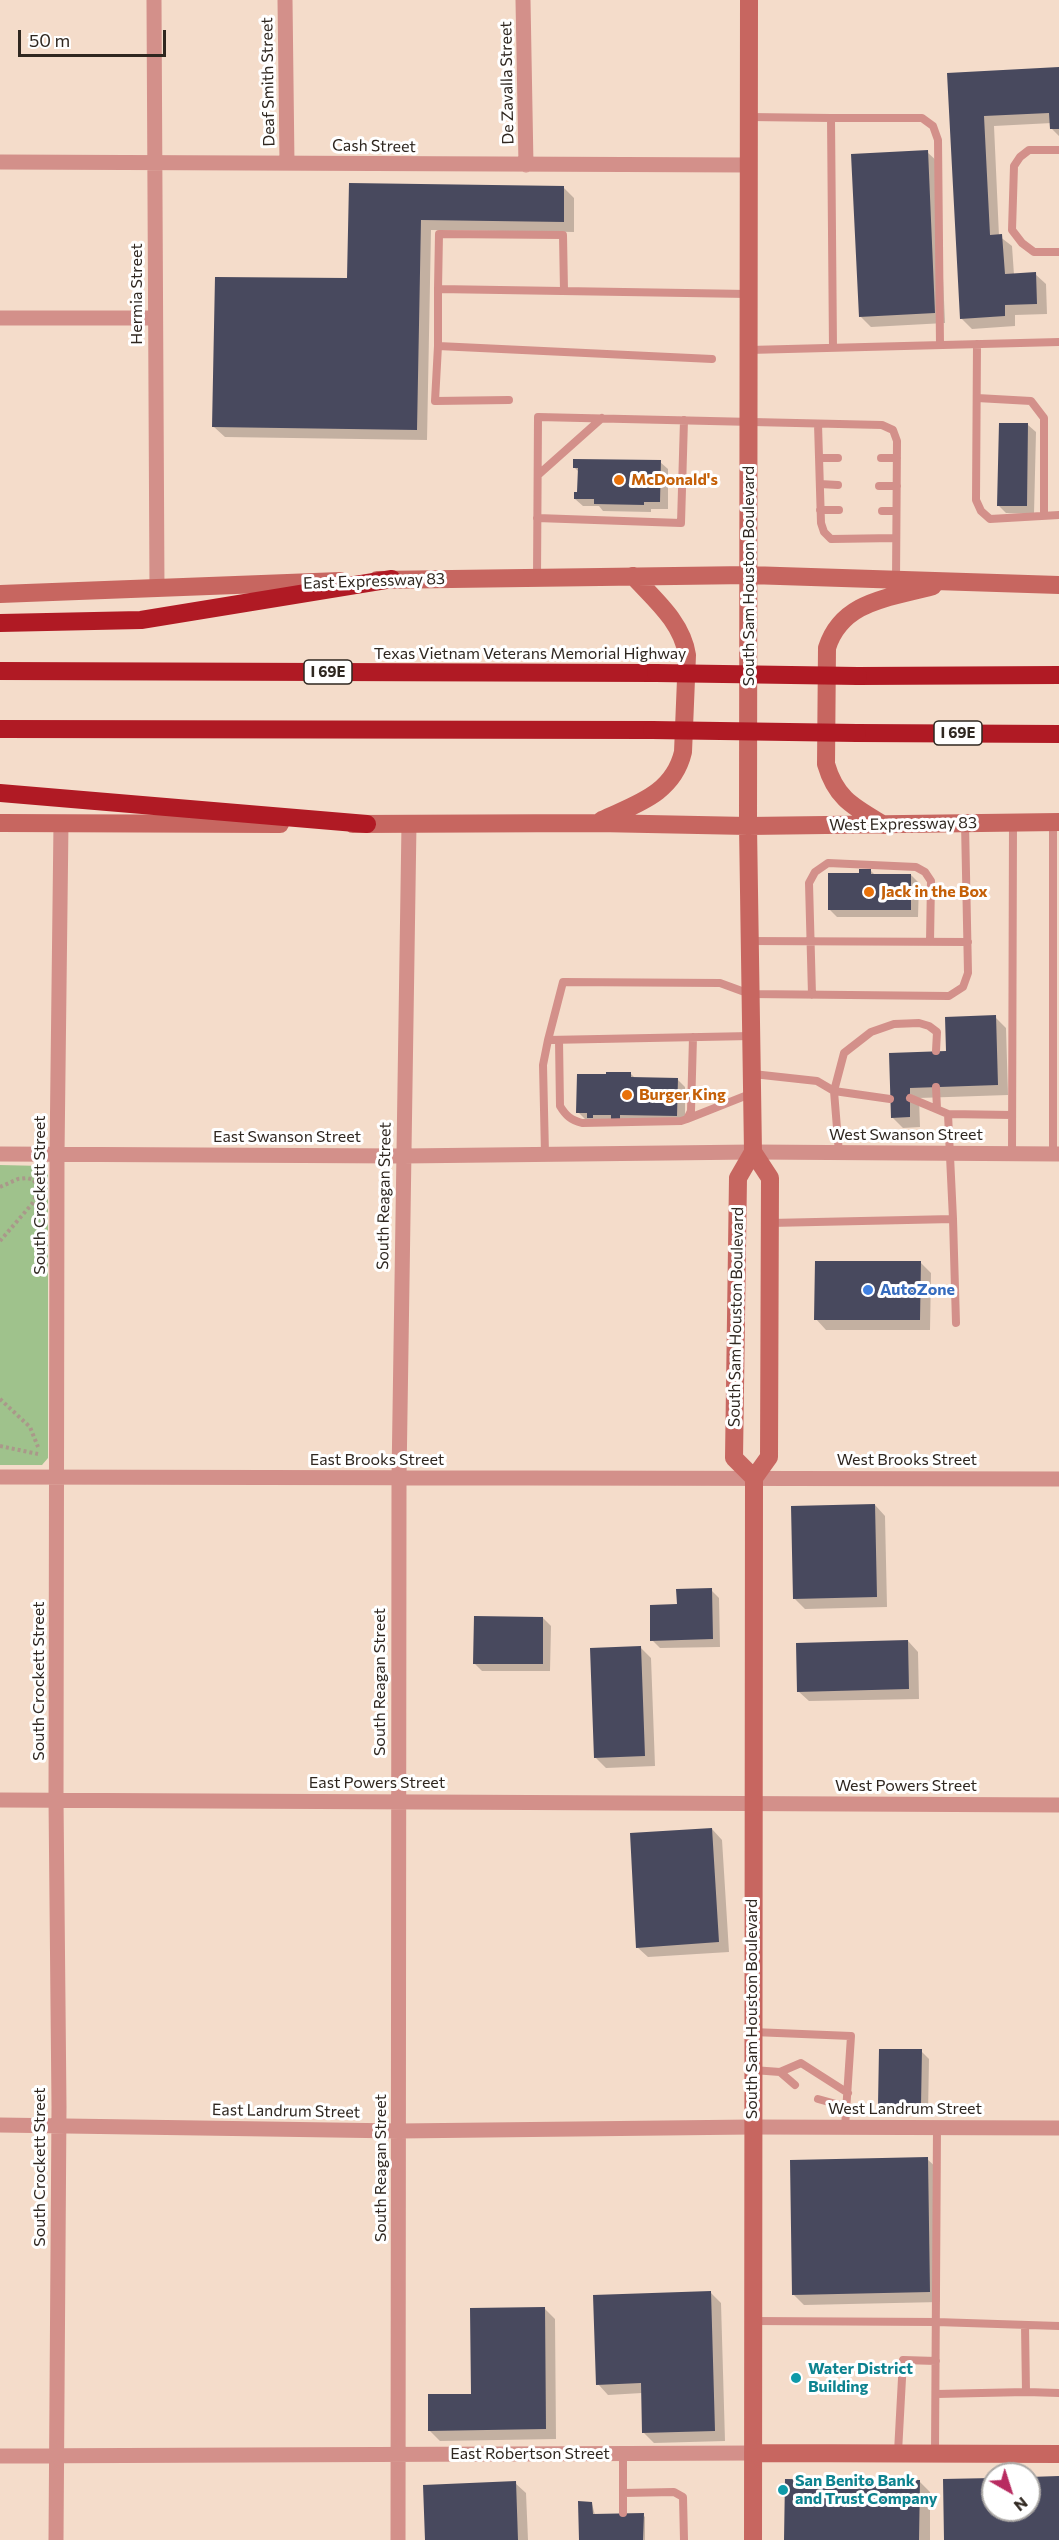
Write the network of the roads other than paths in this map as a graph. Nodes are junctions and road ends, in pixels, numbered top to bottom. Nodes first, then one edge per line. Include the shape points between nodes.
1 (153, 0) edge
2 (285, 0) edge
3 (523, 0) edge
4 (749, 0) edge
5 (749, 117) junction
6 (831, 118) junction
7 (1059, 150) edge
8 (0, 162) edge
9 (155, 163) junction
10 (287, 163) junction
11 (526, 165) junction
12 (748, 165) junction
13 (1059, 252) edge
14 (438, 289) junction
15 (564, 291) junction
16 (749, 294) junction
17 (0, 318) edge
18 (155, 318) junction
19 (1059, 342) edge
20 (977, 344) junction
21 (940, 345) junction
22 (438, 346) junction
23 (833, 348) junction
24 (749, 350) junction
25 (711, 359) dead end
26 (977, 398) junction
27 (509, 400) dead end
28 (602, 418) junction
29 (684, 420) junction
30 (749, 422) junction
31 (818, 424) junction
32 (819, 458) junction
33 (838, 458) dead end
34 (881, 458) dead end
35 (897, 458) junction
36 (538, 475) junction
37 (820, 484) junction
38 (838, 485) dead end
39 (879, 486) dead end
40 (897, 486) junction
41 (820, 510) junction
42 (838, 510) dead end
43 (882, 511) dead end
44 (896, 511) junction
45 (1059, 515) edge
46 (1044, 516) junction
47 (537, 518) junction
48 (896, 538) junction
49 (749, 575) junction
50 (633, 576) junction
51 (537, 577) junction
52 (393, 579) junction
53 (896, 580) junction
54 (949, 582) junction
55 (1059, 585) edge
56 (158, 589) junction
57 (0, 594) edge
58 (0, 623) edge
59 (0, 671) edge
60 (1059, 675) edge
61 (0, 729) edge
62 (1059, 734) edge
63 (0, 793) edge
64 (1056, 822) edge
65 (0, 823) edge
66 (61, 823) junction
67 (598, 823) junction
68 (1013, 823) junction
69 (367, 824) junction
70 (409, 824) junction
71 (965, 824) junction
72 (884, 825) junction
73 (748, 826) junction
74 (750, 941) junction
75 (812, 941) junction
76 (930, 942) junction
77 (968, 942) junction
78 (750, 994) junction
79 (812, 994) junction
80 (751, 1036) junction
81 (693, 1037) junction
82 (548, 1040) junction
83 (559, 1040) junction
84 (936, 1051) dead end
85 (752, 1074) junction
86 (936, 1087) dead end
87 (834, 1090) junction
88 (752, 1094) junction
89 (910, 1098) dead end
90 (890, 1099) dead end
91 (937, 1109) junction
92 (948, 1114) junction
93 (1012, 1115) junction
94 (687, 1119) junction
95 (753, 1152) junction
96 (839, 1152) junction
97 (0, 1154) edge
98 (57, 1154) junction
99 (545, 1154) junction
100 (951, 1154) junction
101 (1012, 1154) junction
102 (1056, 1154) edge
103 (403, 1156) junction
104 (953, 1219) junction
105 (770, 1223) junction
106 (956, 1323) dead end
107 (0, 1477) edge
108 (58, 1477) junction
109 (399, 1478) junction
110 (754, 1478) junction
111 (1059, 1479) edge
112 (56, 1799) junction
113 (0, 1800) edge
114 (398, 1801) junction
115 (753, 1803) junction
116 (1059, 1805) edge
117 (752, 2032) junction
118 (752, 2070) junction
119 (780, 2072) junction
120 (795, 2085) dead end
121 (848, 2093) junction
122 (818, 2099) dead end
123 (847, 2107) junction
124 (59, 2124) junction
125 (0, 2125) edge
126 (752, 2127) junction
127 (845, 2127) junction
128 (937, 2127) junction
129 (1059, 2128) edge
130 (399, 2131) junction
131 (753, 2321) junction
132 (936, 2322) junction
133 (1025, 2325) junction
134 (1059, 2326) edge
135 (936, 2361) junction
136 (1026, 2392) junction
137 (1059, 2393) edge
138 (937, 2394) junction
139 (623, 2453) junction
140 (753, 2453) junction
141 (898, 2453) junction
142 (935, 2454) junction
143 (1059, 2454) edge
144 (399, 2455) junction
145 (0, 2456) edge
146 (55, 2456) junction
147 (623, 2493) junction
148 (623, 2513) dead end
149 (56, 2540) edge
150 (398, 2540) edge
151 (684, 2540) edge
152 (753, 2540) edge

1 - 9 street, Hermia Street
2 - 10 street, Deaf Smith Street
3 - 11 street, De Zavalla Street
4 - 5 main road, South Sam Houston Boulevard
5 - 6 lane
5 - 12 main road, South Sam Houston Boulevard
6 - 21 lane via 922,118 933,126 938,140
6 - 23 lane
7 - 13 lane via 1029,150 1014,166 1012,230 1034,252
8 - 9 street, Cash Street
9 - 10 street, Cash Street
9 - 18 street, Hermia Street
10 - 11 street, Cash Street
11 - 12 street, Cash Street
12 - 16 main road, South Sam Houston Boulevard
14 - 15 lane
14 - 15 lane via 439,234 563,235
14 - 22 lane
15 - 16 lane
16 - 24 main road, South Sam Houston Boulevard
17 - 18 street
18 - 56 street, Hermia Street
19 - 20 lane
20 - 21 lane
20 - 26 lane
21 - 23 lane
22 - 25 lane
22 - 27 lane via 435,400
23 - 24 lane
24 - 30 main road, South Sam Houston Boulevard
26 - 46 lane via 1031,401 1039,408 1044,418
26 - 46 lane via 976,500 981,511 990,519
28 - 29 lane
28 - 36 lane
28 - 36 lane via 538,417
29 - 30 lane
29 - 47 lane via 681,523
30 - 31 lane
30 - 49 main road, South Sam Houston Boulevard
31 - 32 lane
31 - 35 lane via 882,425 893,430
32 - 33 lane
32 - 37 lane
34 - 35 lane
35 - 40 lane
36 - 47 lane
37 - 38 lane
37 - 41 lane
39 - 40 lane
40 - 44 lane
41 - 42 lane
41 - 48 lane via 824,532 831,539
43 - 44 lane
44 - 48 lane
45 - 46 lane
47 - 51 lane
48 - 53 lane
49 - 50 main road, East Expressway 83
49 - 53 main road
49 - 73 main road, South Sam Houston Boulevard
50 - 51 main road, East Expressway 83
50 - 67 main road via 671,617 685,643 683,752 679,768 661,790
51 - 52 main road, East Expressway 83
52 - 56 main road, East Expressway 83
52 - 58 highway via 141,620
53 - 54 main road
54 - 55 main road
54 - 72 main road via 850,613 832,632 827,648 825,764 830,781 848,803
56 - 57 main road, East Expressway 83
59 - 60 highway, Texas Vietnam Veterans Memorial Highway / I 69E, bridge
61 - 62 highway, I 69E, bridge
63 - 69 highway
64 - 68 main road, West Expressway 83
64 - 102 lane
65 - 66 main road
66 - 69 main road
66 - 98 street, South Crockett Street
67 - 70 main road
67 - 73 main road
68 - 71 main road, West Expressway 83
68 - 93 lane
69 - 70 main road
70 - 103 street, South Reagan Street
71 - 72 main road, West Expressway 83
71 - 77 lane
72 - 73 main road, West Expressway 83
73 - 74 main road, South Sam Houston Boulevard
74 - 75 lane
74 - 78 main road, South Sam Houston Boulevard
75 - 76 lane
75 - 76 lane via 809,883 815,872 828,863 916,867 925,872 932,881
75 - 79 lane
76 - 77 lane
77 - 79 lane via 968,973 963,987 949,996
78 - 79 lane
78 - 80 main road, South Sam Houston Boulevard
78 - 82 lane via 720,983 564,982
80 - 81 lane
80 - 85 main road, South Sam Houston Boulevard
81 - 83 lane
81 - 94 lane via 691,1111
82 - 83 lane
82 - 99 lane via 543,1065
83 - 94 lane via 560,1106 572,1120 582,1123
84 - 87 lane via 937,1032 919,1023 894,1024 871,1032 844,1053
85 - 87 lane via 817,1081
85 - 88 main road, South Sam Houston Boulevard
86 - 91 lane
87 - 90 lane
87 - 96 lane
88 - 94 lane
88 - 95 main road, South Sam Houston Boulevard
89 - 91 lane
91 - 92 lane
92 - 93 lane
92 - 100 lane
93 - 101 lane
95 - 96 street, West Swanson Street
95 - 99 street, East Swanson Street
95 - 105 main road, South Sam Houston Boulevard via 770,1178
95 - 110 main road, South Sam Houston Boulevard via 738,1178 734,1458
96 - 100 street, West Swanson Street
97 - 98 street, East Swanson Street
98 - 103 street, East Swanson Street
98 - 108 street, South Crockett Street
99 - 103 street, East Swanson Street
100 - 101 street, West Swanson Street
100 - 104 lane
101 - 102 street, West Swanson Street
103 - 109 street, South Reagan Street
104 - 105 lane
104 - 106 lane
105 - 110 main road, South Sam Houston Boulevard via 769,1456
107 - 108 street, East Brooks Street
108 - 109 street, East Brooks Street
108 - 112 street, South Crockett Street
109 - 110 street, East Brooks Street
109 - 114 street, South Reagan Street
110 - 111 street, West Brooks Street
110 - 115 main road, South Sam Houston Boulevard
112 - 113 street, East Powers Street
112 - 114 street, East Powers Street
112 - 124 street, South Crockett Street
114 - 115 street, East Powers Street
114 - 130 street, South Reagan Street
115 - 116 street, West Powers Street
115 - 117 main road, South Sam Houston Boulevard
117 - 118 main road, South Sam Houston Boulevard
117 - 121 lane via 851,2036
118 - 119 lane
118 - 126 main road, South Sam Houston Boulevard
119 - 120 lane
119 - 121 lane via 801,2063
121 - 123 lane
122 - 123 lane
123 - 127 lane
124 - 125 street, East Landrum Street
124 - 130 street, East Landrum Street
124 - 146 street, South Crockett Street
126 - 127 street, West Landrum Street
126 - 130 street, East Landrum Street
126 - 131 main road, South Sam Houston Boulevard
127 - 128 street, West Landrum Street
128 - 129 street, West Landrum Street
128 - 132 lane
130 - 144 street, South Reagan Street
131 - 132 lane
131 - 140 main road, South Sam Houston Boulevard
132 - 133 lane
132 - 135 lane
133 - 134 lane
133 - 136 lane
135 - 138 lane
135 - 141 lane via 903,2360
136 - 137 lane
136 - 138 lane
138 - 142 lane
139 - 140 street, East Robertson Street
139 - 144 street, East Robertson Street
139 - 147 lane
140 - 141 main road, East Robertson Street
140 - 152 main road, South Sam Houston Boulevard
141 - 142 main road, East Robertson Street
142 - 143 main road, East Robertson Street
144 - 146 street, East Robertson Street
144 - 150 street, South Reagan Street
145 - 146 street, East Robertson Street
146 - 149 street, South Crockett Street
147 - 148 lane
147 - 151 lane via 674,2492 683,2497

